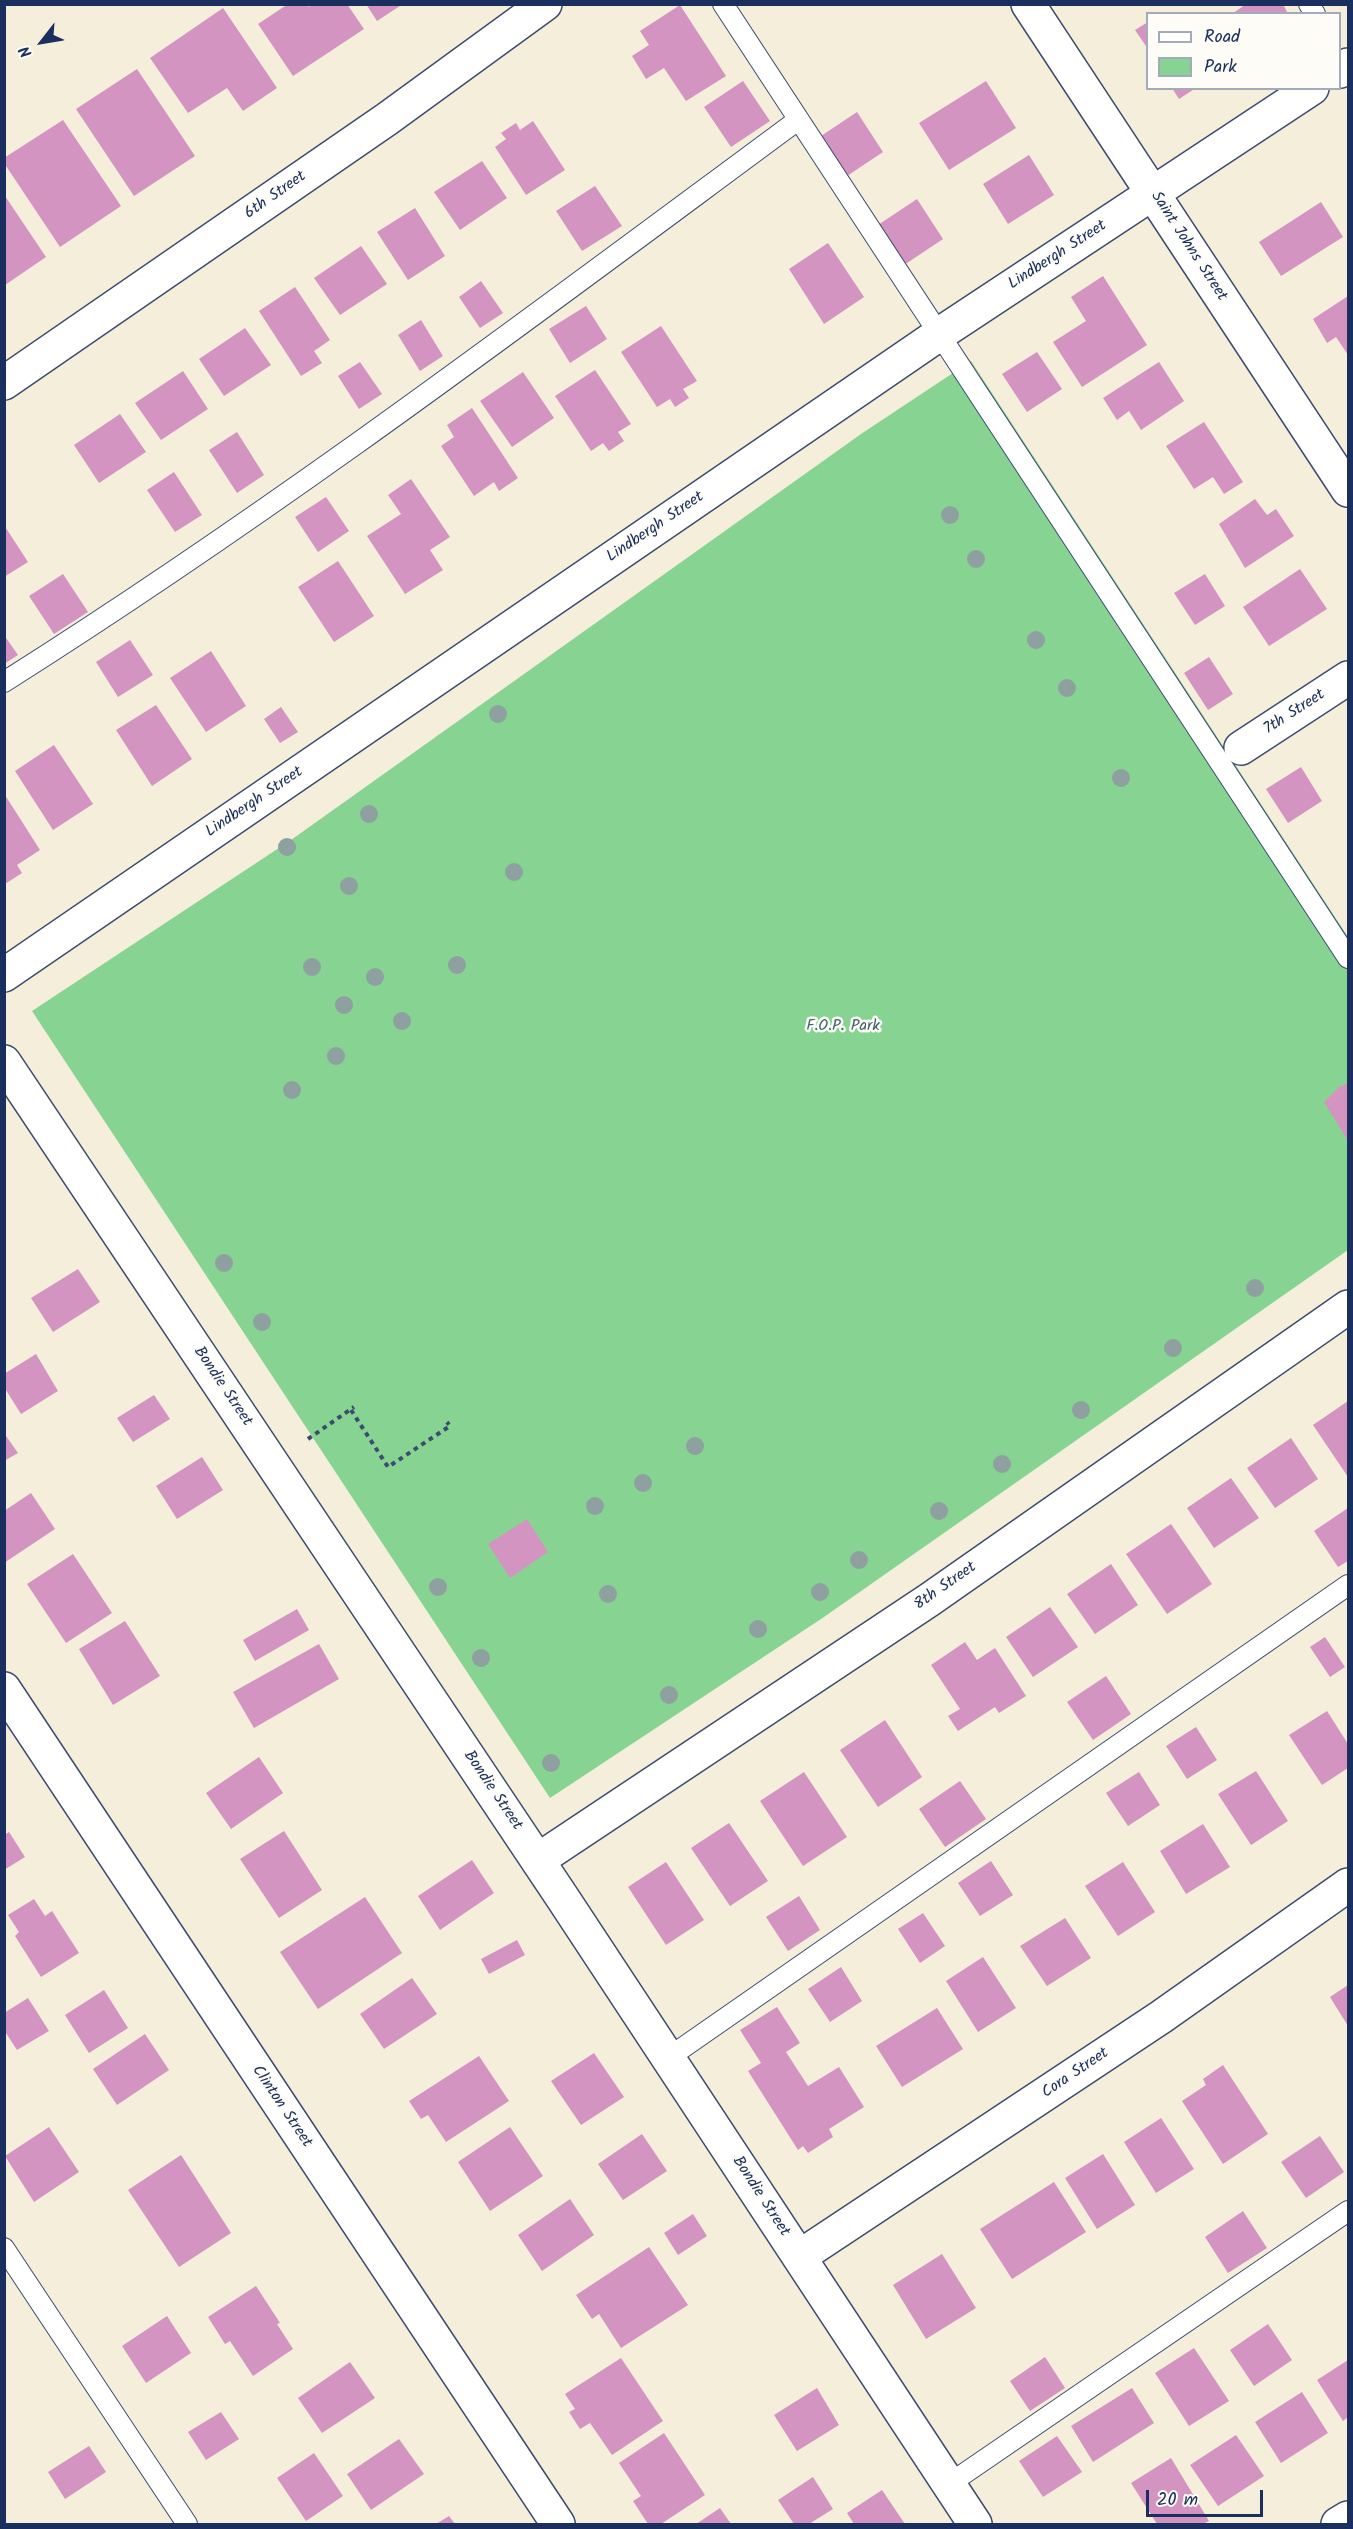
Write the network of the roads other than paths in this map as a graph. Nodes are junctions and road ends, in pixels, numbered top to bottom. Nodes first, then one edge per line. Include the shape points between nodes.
1 (545, 4) edge
2 (723, 4) edge
3 (1028, 4) edge
4 (1309, 90) edge
5 (798, 120) junction
6 (1153, 193) junction
7 (938, 335) junction
8 (4, 383) edge
9 (1348, 490) edge
10 (1348, 678) edge
11 (4, 682) edge
12 (1240, 748) dead end
13 (1348, 958) edge
14 (4, 975) edge
15 (4, 1062) edge
16 (1348, 1307) edge
17 (1348, 1585) edge
18 (4, 1689) edge
19 (538, 1860) junction
20 (1348, 1885) edge
21 (668, 2058) junction
22 (1348, 2211) edge
23 (4, 2248) edge
24 (799, 2257) junction
25 (949, 2484) junction
26 (1348, 2518) edge
27 (187, 2524) edge
28 (558, 2524) edge
29 (975, 2524) edge
30 (1338, 2524) edge

1 - 8 street, 6th Street via 377,126
2 - 5 lane
3 - 6 street, Saint Johns Street
4 - 6 street, Lindbergh Street
5 - 7 lane
5 - 11 lane via 378,429 102,621
6 - 7 street, Lindbergh Street
6 - 9 street, Saint Johns Street
7 - 13 lane
7 - 14 street, Lindbergh Street
10 - 12 street, 7th Street
15 - 19 street, Bondie Street
16 - 19 street, 8th Street via 929,1599
17 - 21 lane
18 - 28 street, Clinton Street
19 - 21 street, Bondie Street
20 - 24 street, Cora Street via 1161,2017
21 - 24 street, Bondie Street
22 - 25 lane
23 - 27 lane
24 - 25 street, Bondie Street
25 - 29 street, Bondie Street
26 - 30 street

